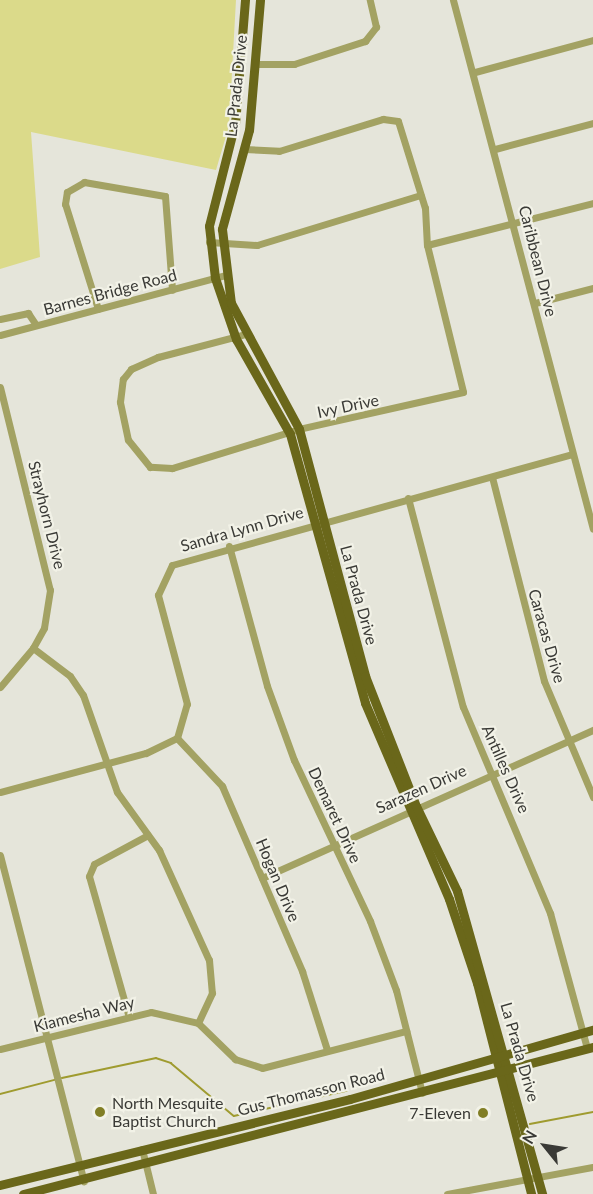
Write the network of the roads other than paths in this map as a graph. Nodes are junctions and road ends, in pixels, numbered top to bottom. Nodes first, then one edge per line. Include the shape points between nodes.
1 (245, 0) edge
2 (260, 0) edge
3 (370, 0) edge
4 (453, 0) edge
5 (593, 40) edge
6 (255, 64) junction
7 (475, 72) junction
8 (251, 113) junction
9 (236, 115) junction
10 (593, 123) edge
11 (244, 148) junction
12 (495, 149) junction
13 (422, 195) junction
14 (593, 203) edge
15 (514, 220) junction
16 (208, 242) junction
17 (222, 243) junction
18 (427, 245) junction
19 (226, 275) junction
20 (215, 278) junction
21 (593, 288) edge
22 (172, 290) junction
23 (535, 303) junction
24 (98, 309) junction
25 (0, 319) edge
26 (36, 325) junction
27 (245, 334) junction
28 (0, 335) edge
29 (236, 339) junction
30 (0, 387) edge
31 (279, 391) junction
32 (269, 395) junction
33 (295, 432) junction
34 (572, 454) junction
35 (492, 477) junction
36 (408, 498) junction
37 (324, 521) junction
38 (313, 523) junction
39 (593, 529) edge
40 (229, 546) junction
41 (33, 648) junction
42 (0, 687) edge
43 (593, 730) edge
44 (177, 738) junction
45 (567, 738) junction
46 (105, 764) junction
47 (493, 771) junction
48 (0, 792) edge
49 (593, 797) edge
50 (412, 807) junction
51 (148, 835) junction
52 (334, 843) junction
53 (0, 855) edge
54 (262, 878) junction
55 (128, 1014) junction
56 (198, 1023) junction
57 (593, 1030) edge
58 (406, 1031) junction
59 (582, 1033) junction
60 (48, 1037) junction
61 (590, 1048) edge
62 (0, 1050) edge
63 (327, 1050) junction
64 (500, 1055) junction
65 (504, 1070) junction
66 (417, 1080) junction
67 (422, 1093) junction
68 (142, 1149) junction
69 (80, 1164) junction
70 (145, 1164) junction
71 (593, 1167) edge
72 (538, 1177) junction
73 (527, 1179) junction
74 (84, 1180) junction
75 (0, 1185) edge
76 (23, 1194) edge
77 (153, 1194) edge
78 (448, 1194) edge
79 (531, 1194) edge
80 (542, 1194) edge

1 - 9 main road, La Prada Drive
2 - 6 main road, La Prada Drive
3 - 6 street via 376,27 365,41 294,64
4 - 7 street, Caribbean Drive
5 - 7 street
6 - 8 main road, La Prada Drive
7 - 12 street, Caribbean Drive
8 - 9 main road
8 - 11 main road, La Prada Drive
9 - 16 main road, La Prada Drive via 214,188
10 - 12 street
11 - 13 street, Ivy Drive via 279,151 357,128 398,121
11 - 17 main road, La Prada Drive via 227,195
12 - 15 street, Caribbean Drive
13 - 17 street via 257,245
13 - 18 street, Ivy Drive
14 - 15 street
15 - 18 street
15 - 23 street, Caribbean Drive
16 - 17 street
16 - 20 main road, La Prada Drive
17 - 19 main road, La Prada Drive
18 - 33 street, Ivy Drive via 463,392
19 - 20 street, Barnes Bridge Road
19 - 27 main road, La Prada Drive
20 - 22 street, Barnes Bridge Road
20 - 29 main road, La Prada Drive
21 - 23 street
22 - 24 street, Barnes Bridge Road
22 - 24 street via 165,196 84,182 67,192 65,204
23 - 34 street, Caribbean Drive
24 - 26 street, Barnes Bridge Road
25 - 26 street via 28,313
26 - 28 street, Barnes Bridge Road
27 - 29 street, Ivy Drive
27 - 31 main road, La Prada Drive
29 - 32 main road, La Prada Drive
29 - 33 street, Ivy Drive via 130,369 120,402 133,451 160,470
30 - 41 street, Strayhorn Drive via 48,572 49,605
31 - 32 main road
31 - 33 main road, La Prada Drive
32 - 33 main road, La Prada Drive
33 - 37 main road, La Prada Drive
33 - 38 main road, La Prada Drive
34 - 35 street, Sandra Lynn Drive
34 - 39 street, Caribbean Drive
35 - 36 street, Sandra Lynn Drive
35 - 45 street, Caracas Drive via 544,681
36 - 37 street, Sandra Lynn Drive
36 - 47 street, Antilles Drive via 463,707
37 - 38 street, Sandra Lynn Drive
37 - 50 main road, La Prada Drive via 365,676
38 - 40 street, Sandra Lynn Drive
38 - 50 main road, La Prada Drive via 365,703
40 - 44 street, Sandra Lynn Drive via 172,565 159,587 187,709
40 - 52 street, Demaret Drive via 267,686 294,760
41 - 42 street, Strayhorn Drive
41 - 46 street via 70,676 83,695
43 - 45 street, Sarazen Drive
44 - 46 street
44 - 54 street, Hogan Drive via 222,786
45 - 47 street, Sarazen Drive
45 - 49 street, Caracas Drive
46 - 48 street
46 - 51 street via 117,792
47 - 50 street, Sarazen Drive
47 - 59 street, Antilles Drive via 550,913
50 - 52 street, Sarazen Drive
50 - 64 main road, La Prada Drive via 479,975
51 - 55 street via 94,864 89,876
51 - 56 street via 213,971 212,993
52 - 54 street, Sarazen Drive
52 - 58 street, Demaret Drive via 370,921
53 - 60 street
54 - 63 street, Hogan Drive
55 - 56 street, Kiamesha Way via 173,1014
55 - 60 street, Kiamesha Way
56 - 63 street, Kiamesha Way via 235,1059 254,1067
57 - 59 main road, Gus Thomasson Road
58 - 63 street, Kiamesha Way
58 - 66 street, Demaret Drive
59 - 61 street, Antilles Drive
59 - 64 main road, Gus Thomasson Road
60 - 62 street, Kiamesha Way
60 - 69 street
61 - 65 main road, Gus Thomasson Road
64 - 65 main road, La Prada Drive
64 - 66 main road, Gus Thomasson Road
65 - 67 main road, Gus Thomasson Road
65 - 72 main road, La Prada Drive
65 - 73 main road, La Prada Drive
66 - 67 street, Demaret Drive
66 - 68 main road, Gus Thomasson Road
67 - 70 main road, Gus Thomasson Road
68 - 69 main road, Gus Thomasson Road
68 - 70 street
69 - 74 street
69 - 75 main road, Gus Thomasson Road
70 - 74 main road, Gus Thomasson Road
70 - 77 street
71 - 72 street
72 - 73 street
72 - 80 main road, La Prada Drive
73 - 78 street
73 - 79 main road, La Prada Drive
74 - 76 main road, Gus Thomasson Road

